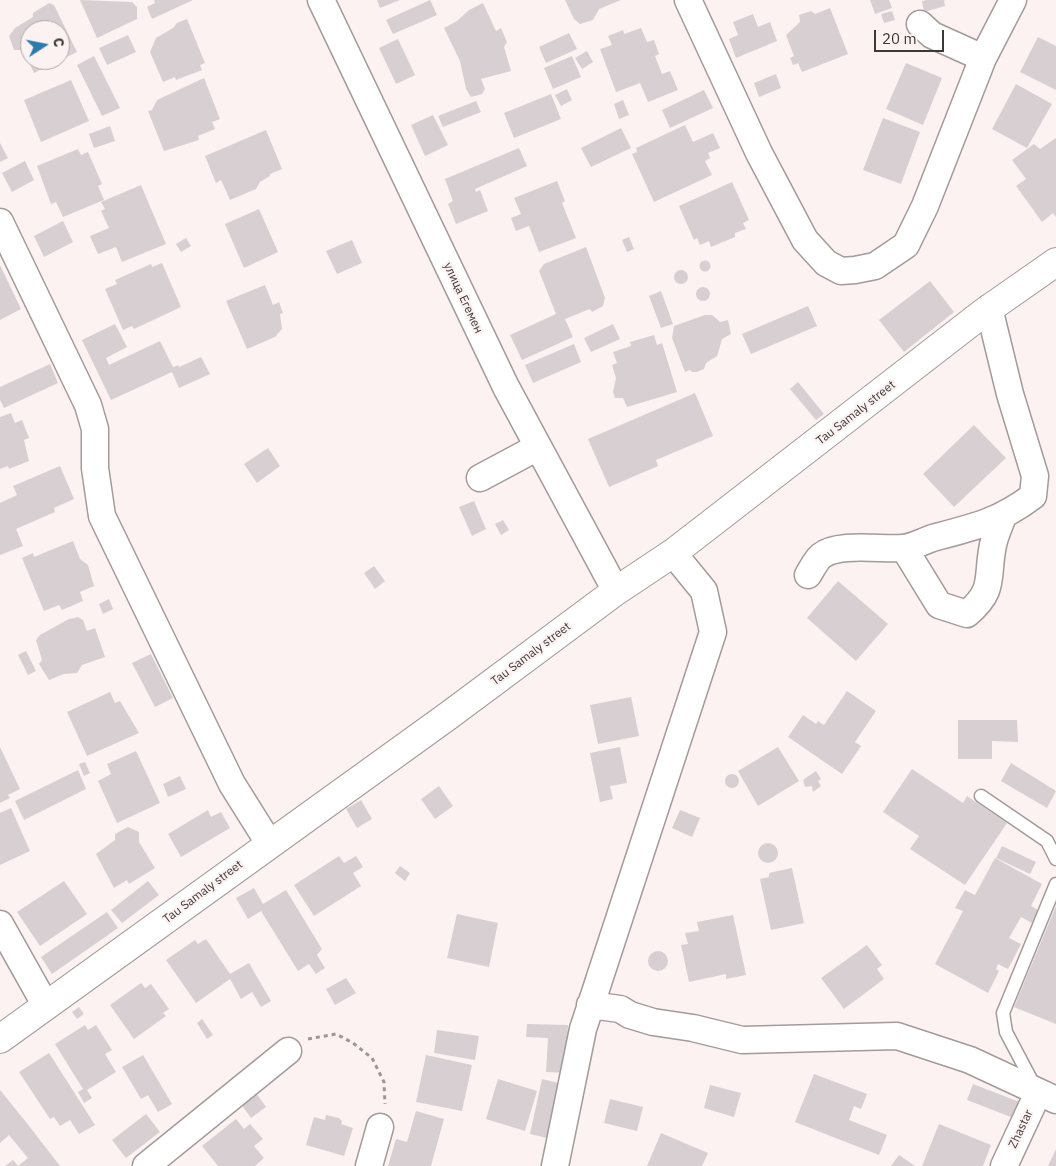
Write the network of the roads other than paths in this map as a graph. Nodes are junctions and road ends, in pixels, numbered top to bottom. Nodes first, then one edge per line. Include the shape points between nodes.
1 (321, 0) edge
2 (688, 0) edge
3 (1013, 0) edge
4 (920, 24) dead end
5 (982, 58) junction
6 (0, 222) edge
7 (1056, 262) edge
8 (989, 308) junction
9 (538, 447) junction
10 (480, 478) dead end
11 (1003, 516) junction
12 (904, 548) junction
13 (673, 553) junction
14 (808, 575) dead end
15 (616, 591) junction
16 (981, 796) dead end
17 (269, 844) junction
18 (1056, 859) edge
19 (1056, 884) edge
20 (0, 924) edge
21 (590, 1005) junction
22 (46, 1006) junction
23 (0, 1039) edge
24 (288, 1051) road end
25 (1047, 1096) edge
26 (380, 1127) road end
27 (146, 1166) edge
28 (369, 1166) edge
29 (555, 1166) edge
30 (1004, 1166) edge

1 - 9 street, улица Егемен via 506,388
2 - 5 street via 759,153 805,240 826,263 841,271 875,266 906,245 925,206
3 - 5 street
4 - 5 street via 932,35
6 - 17 street via 88,405 96,429 95,468 102,516 232,784
7 - 8 street, Tau Samaly street
8 - 11 street via 1035,476 1032,496
8 - 13 street, Tau Samaly street
9 - 10 street
9 - 15 street, улица Егемен
11 - 12 street via 967,531
11 - 12 street via 993,545 990,578 982,601 967,614 939,605
12 - 14 street via 844,548 821,555
13 - 15 street, Tau Samaly street
13 - 21 street via 704,591 713,632
15 - 17 street, Tau Samaly street
16 - 18 lane via 1047,841
17 - 22 street, Tau Samaly street
19 - 25 lane via 1003,1013 1006,1032
20 - 22 street
21 - 25 street via 620,1009 630,1016 653,1022 742,1040 898,1036 970,1060
21 - 29 street
22 - 23 street, Tau Samaly street
24 - 27 street
25 - 30 street, Zhastar
26 - 28 street

